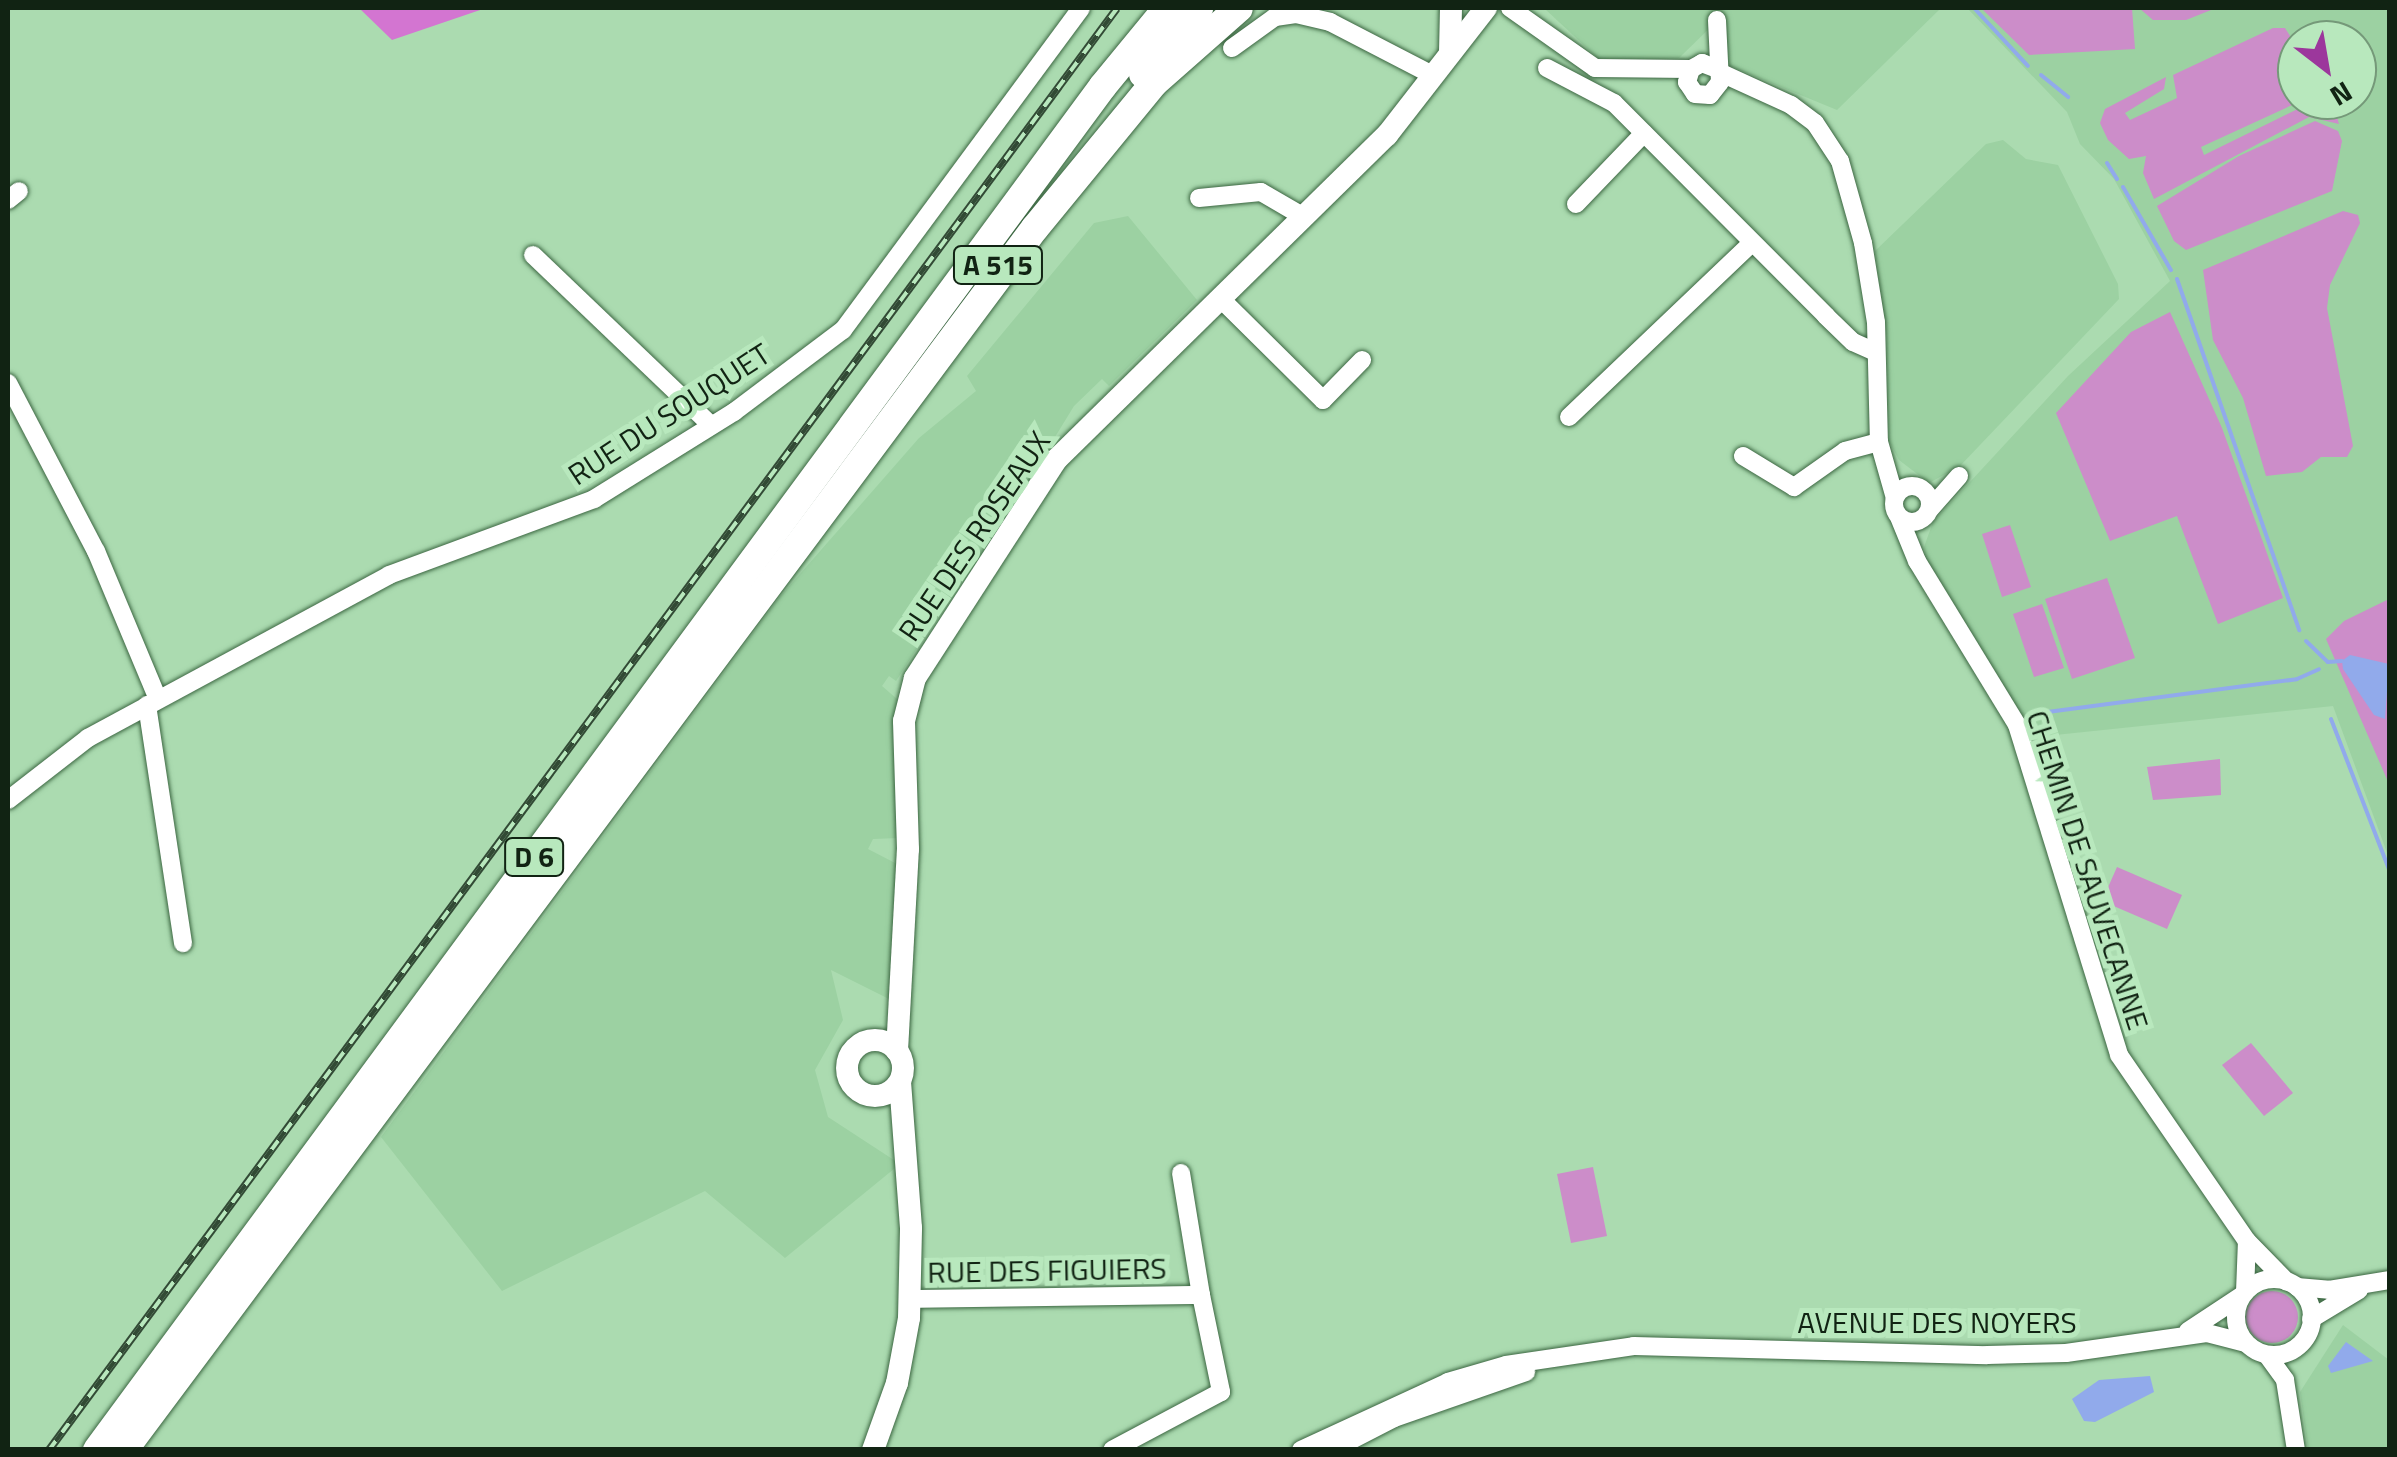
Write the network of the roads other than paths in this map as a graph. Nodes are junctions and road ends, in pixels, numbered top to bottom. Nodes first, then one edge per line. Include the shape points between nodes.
1 (1081, 8) edge
2 (1153, 8) edge
3 (1167, 8) edge
4 (1199, 8) edge
5 (1239, 8) edge
6 (1451, 8) edge
7 (1486, 8) edge
8 (1510, 8) edge
9 (1532, 8) edge
10 (1543, 28) junction
11 (1232, 48) dead end
12 (1450, 52) junction
13 (1693, 67) junction
14 (1547, 68) dead end
15 (1639, 73) junction
16 (1434, 76) junction
17 (1717, 77) junction
18 (1689, 88) junction
19 (1644, 133) junction
20 (1199, 198) dead end
21 (1576, 204) dead end
22 (1304, 217) junction
23 (1752, 243) junction
24 (533, 254) dead end
25 (972, 264) junction
26 (1220, 298) junction
27 (1875, 352) junction
28 (1362, 360) dead end
29 (8, 383) edge
30 (1569, 417) dead end
31 (712, 425) junction
32 (1881, 448) junction
33 (1744, 456) dead end
34 (1907, 497) junction
35 (1928, 512) junction
36 (806, 530) junction
37 (1916, 561) junction
38 (152, 702) junction
39 (8, 800) edge
40 (183, 943) dead end
41 (890, 1046) junction
42 (896, 1096) junction
43 (1181, 1173) dead end
44 (2247, 1242) junction
45 (2384, 1282) edge
46 (2292, 1285) junction
47 (2244, 1293) junction
48 (1201, 1295) junction
49 (910, 1299) junction
50 (2312, 1319) junction
51 (2183, 1333) junction
52 (2246, 1343) junction
53 (2289, 1352) junction
54 (2267, 1354) junction
55 (2285, 1380) junction
56 (1331, 1442) edge
57 (97, 1450) edge
58 (124, 1450) edge
59 (874, 1450) edge
60 (1112, 1450) edge
61 (1303, 1450) edge
62 (2296, 1450) edge

1 - 31 street, RUE DU SOUQUET via 842,330
2 - 25 highway via 1022,175
3 - 25 highway, A 515
4 - 36 highway, A 515 via 1061,180
5 - 36 highway via 1154,83 1109,136
6 - 12 main road
7 - 12 main road, RUE DES ROSEAUX
8 - 10 street
9 - 10 street
10 - 15 street via 1587,65
11 - 16 street via 1275,17 1296,14 1330,22
12 - 16 main road, RUE DES ROSEAUX
13 - 15 street
13 - 17 street
13 - 17 street via 1717,20
13 - 18 street
14 - 19 street via 1600,93
15 - 18 street
16 - 22 main road, RUE DES ROSEAUX
17 - 18 street via 1702,96
17 - 27 street via 1763,89 1814,123 1840,160 1863,243
19 - 21 street
19 - 23 street
20 - 22 street via 1261,192
22 - 26 main road, RUE DES ROSEAUX
23 - 27 street via 1852,342
23 - 30 street
24 - 31 street
25 - 57 highway, D 6
26 - 28 street via 1323,400
26 - 41 main road, RUE DES ROSEAUX via 1056,460 915,678 904,721 902,1023
27 - 32 street
29 - 38 street via 96,552
31 - 38 street, RUE DU SOUQUET via 594,499 389,575
32 - 33 street via 1846,451 1794,487
32 - 34 street, CHEMIN DE SAUVECANNE
34 - 35 street
34 - 35 street via 1913,523
34 - 35 street via 1959,476
34 - 37 street, CHEMIN DE SAUVECANNE
35 - 37 street
36 - 58 highway, D 6
37 - 44 street, CHEMIN DE SAUVECANNE via 2016,725 2119,1056
38 - 39 street, RUE DU SOUQUET via 48,764
38 - 40 street
41 - 42 main road, RUE DES ROSEAUX
41 - 42 main road via 856,1047 846,1064 856,1091
42 - 49 main road, RUE DES ROSEAUX
43 - 48 street
44 - 46 street, CHEMIN DE SAUVECANNE
44 - 47 street
45 - 46 street
45 - 50 street
46 - 47 street via 2265,1280
46 - 50 street
47 - 51 street, AVENUE DES NOYERS
47 - 52 street via 2236,1324
48 - 49 street, RUE DES FIGUIERS
48 - 60 street, RUE DES FIGUIERS via 1222,1392
49 - 59 main road, RUE DES ROSEAUX via 897,1383
50 - 53 street via 2305,1338
51 - 52 street, AVENUE DES NOYERS via 2226,1334
51 - 56 street, AVENUE DES NOYERS via 2082,1351 2007,1355 1690,1347 1511,1376
52 - 54 street
53 - 54 street
53 - 55 street
54 - 55 street
55 - 62 street
56 - 61 street, AVENUE DES NOYERS

